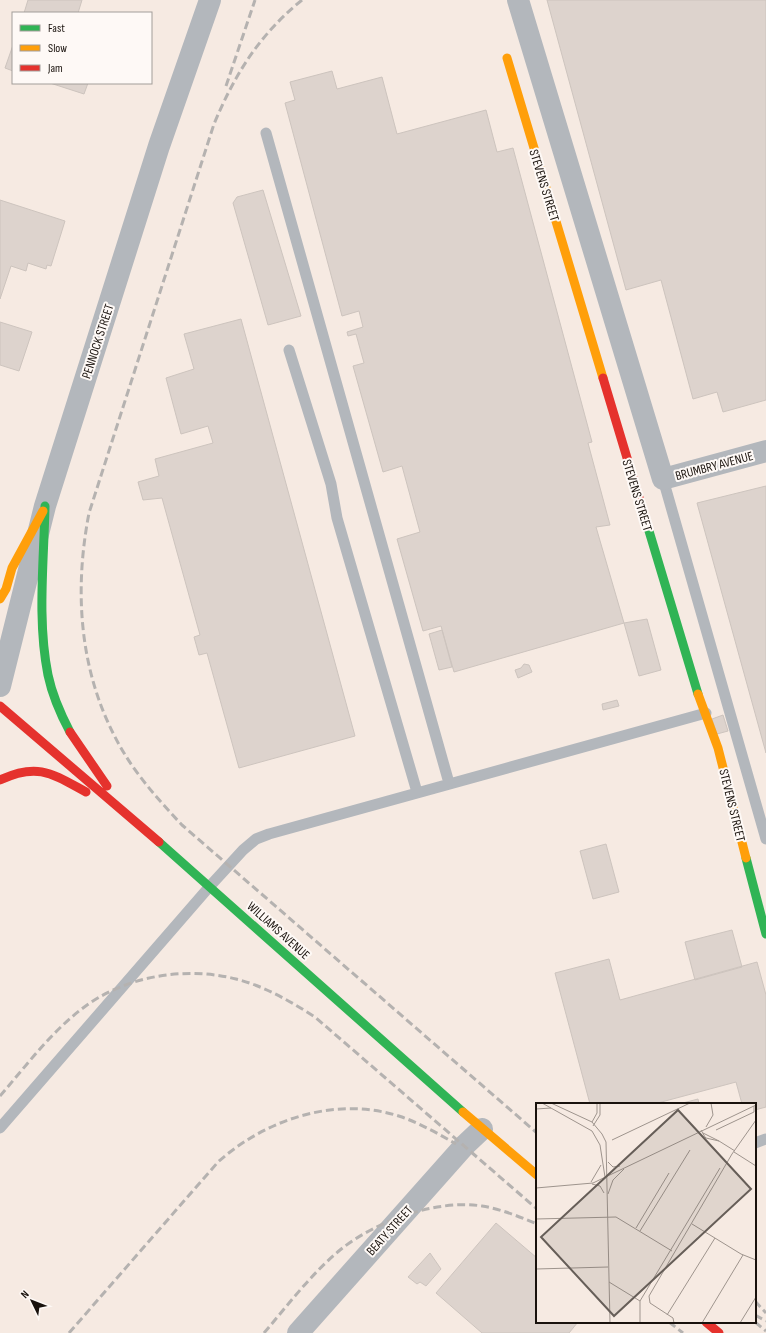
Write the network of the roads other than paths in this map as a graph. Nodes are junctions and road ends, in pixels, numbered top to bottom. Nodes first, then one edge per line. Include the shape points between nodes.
1 (210, 0) edge
2 (518, 0) edge
3 (508, 58) dead end
4 (266, 133) dead end
5 (289, 350) dead end
6 (766, 451) edge
7 (662, 479) junction
8 (45, 506) junction
9 (0, 599) edge
10 (0, 686) edge
11 (0, 706) edge
12 (706, 713) junction
13 (0, 780) edge
14 (449, 783) junction
15 (417, 792) junction
16 (131, 818) junction
17 (766, 839) edge
18 (210, 886) junction
19 (766, 934) edge
20 (0, 1128) edge
21 (482, 1129) junction
22 (766, 1139) edge
23 (756, 1143) edge
24 (536, 1174) edge
25 (707, 1323) edge
26 (298, 1333) edge
27 (719, 1333) edge

1 - 8 street, PENNOCK STREET via 159,146
2 - 7 street
3 - 12 street, STEVENS STREET via 696,688
4 - 14 lane
5 - 15 lane via 331,484 337,518
6 - 7 street, BRUMBRY AVENUE
7 - 17 lane
8 - 9 street via 12,568
8 - 10 street, PENNOCK STREET
8 - 16 street via 42,636 48,676 72,737
11 - 16 street, WILLIAMS AVENUE
12 - 14 lane
12 - 19 street, STEVENS STREET via 718,748
13 - 16 street via 7,776 31,772 53,774
14 - 15 lane
15 - 18 lane via 256,839
16 - 18 street, WILLIAMS AVENUE
18 - 20 lane
18 - 21 street, WILLIAMS AVENUE
21 - 24 street, WILLIAMS AVENUE
21 - 26 street, BEATY STREET
22 - 23 lane
25 - 27 street

